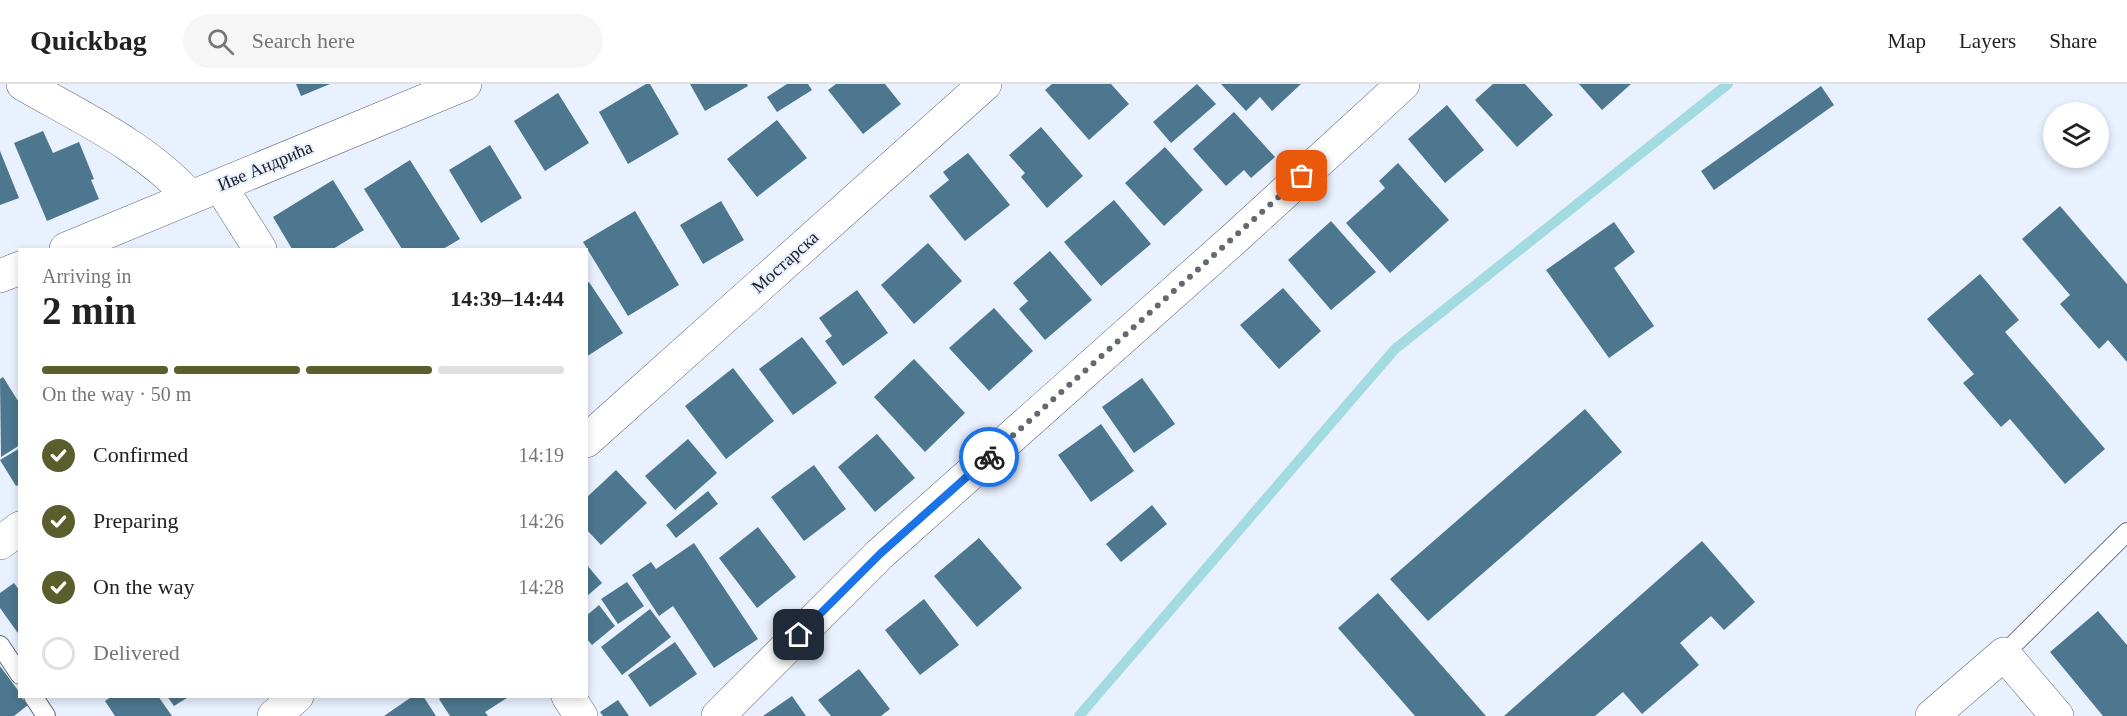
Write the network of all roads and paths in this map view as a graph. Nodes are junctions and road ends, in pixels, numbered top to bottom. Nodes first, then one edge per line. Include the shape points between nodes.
1 (23, 84) edge
2 (465, 84) edge
3 (985, 84) edge
4 (1403, 84) edge
5 (205, 192) junction
6 (68, 248) edge
7 (259, 248) edge
8 (18, 269) edge
9 (0, 276) edge
10 (588, 439) edge
11 (18, 530) edge
12 (2127, 532) edge
13 (0, 543) edge
14 (0, 645) edge
15 (2004, 654) junction
16 (18, 672) edge
17 (34, 698) edge
18 (295, 698) edge
19 (569, 698) edge
20 (46, 716) edge
21 (274, 716) edge
22 (581, 716) edge
23 (718, 716) edge
24 (1932, 716) edge
25 (2057, 716) edge

1 - 5 street via 148,157 174,179
2 - 5 street, Иве Андрића
3 - 10 street, Мостарска
4 - 23 street via 880,554
5 - 6 street, Иве Андрића
5 - 7 street
8 - 9 street
11 - 13 street
12 - 15 lane
14 - 16 lane
15 - 24 street
15 - 25 street
17 - 20 lane
18 - 21 street
19 - 22 street

